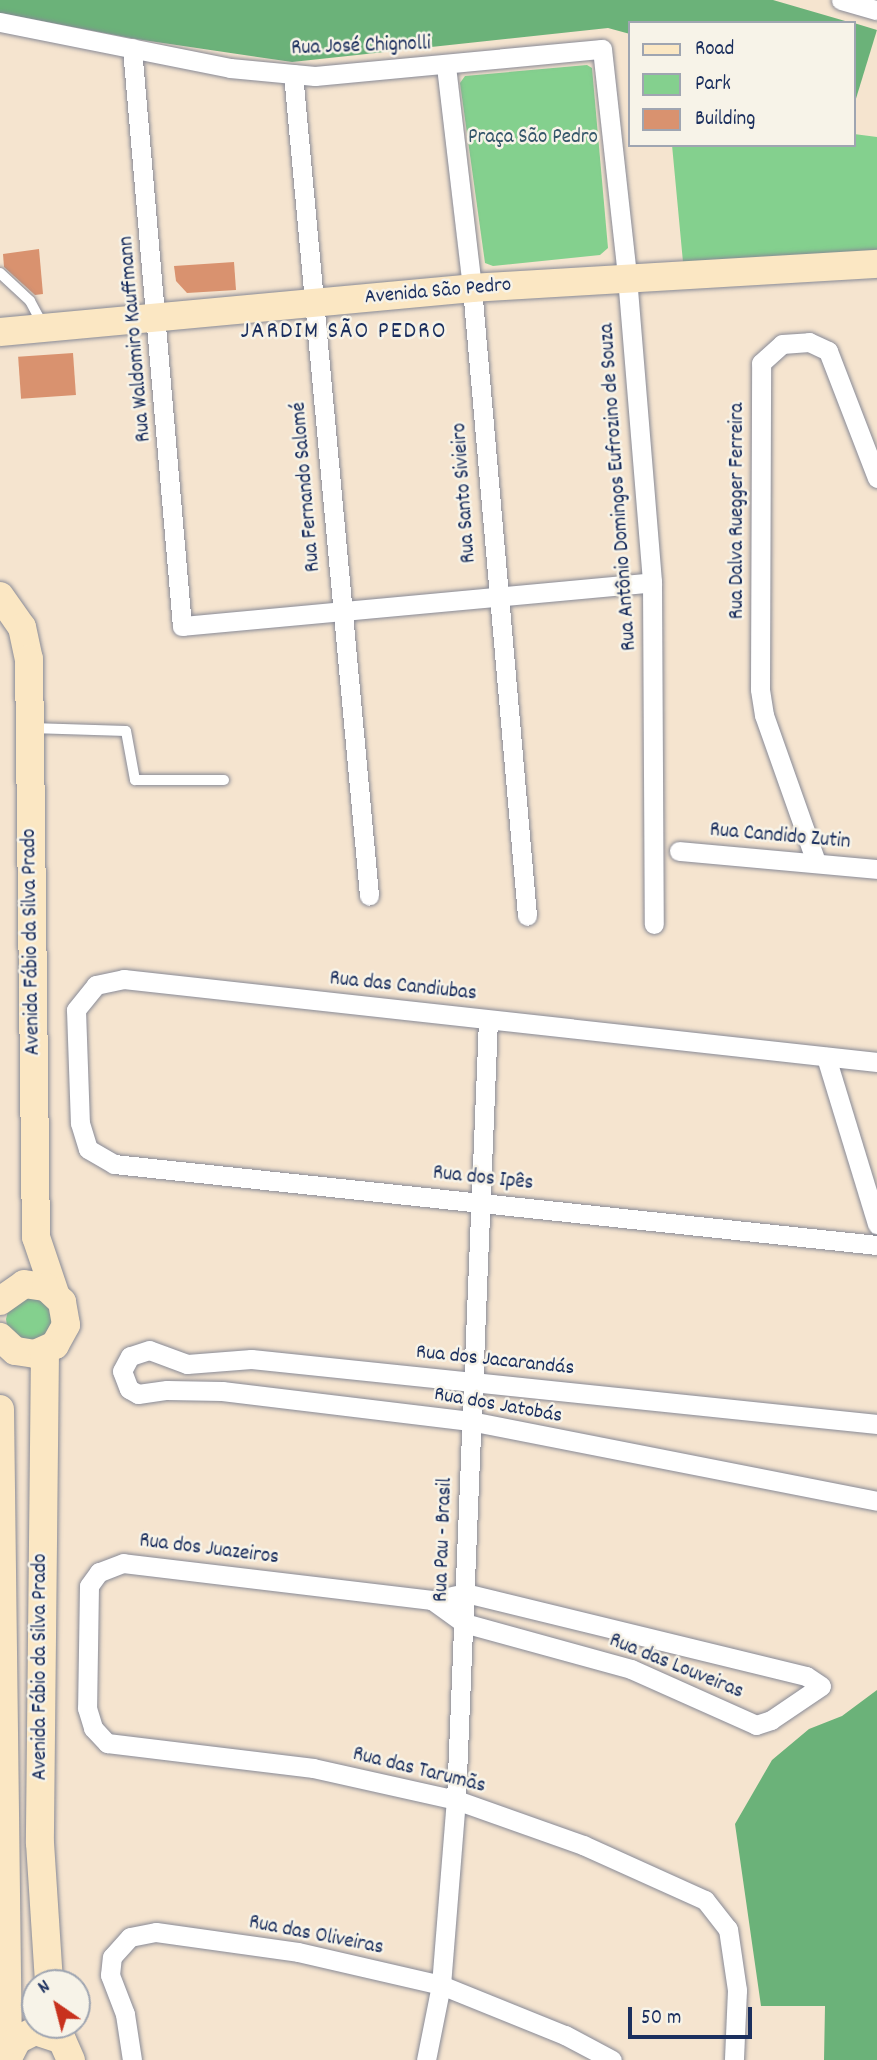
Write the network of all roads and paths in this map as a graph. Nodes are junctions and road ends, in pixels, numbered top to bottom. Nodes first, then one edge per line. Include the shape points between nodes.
1 (841, 0) edge
2 (877, 10) edge
3 (0, 22) edge
4 (132, 48) junction
5 (602, 49) joint
6 (446, 66) junction
7 (293, 74) junction
8 (877, 264) edge
9 (0, 273) edge
10 (627, 277) junction
11 (472, 288) junction
12 (313, 303) junction
13 (157, 314) junction
14 (44, 327) junction
15 (0, 332) edge
16 (877, 478) edge
17 (652, 582) junction
18 (495, 595) junction
19 (0, 596) edge
20 (341, 611) junction
21 (30, 729) junction
22 (224, 780) dead end
23 (679, 851) dead end
24 (816, 862) junction
25 (877, 869) edge
26 (369, 895) dead end
27 (527, 916) dead end
28 (654, 924) dead end
29 (488, 1020) junction
30 (826, 1056) junction
31 (877, 1062) edge
32 (88, 1149) joint
33 (478, 1201) junction
34 (877, 1223) edge
35 (877, 1245) edge
36 (55, 1293) junction
37 (0, 1301) edge
38 (0, 1337) edge
39 (45, 1351) junction
40 (122, 1371) joint
41 (471, 1381) junction
42 (0, 1409) edge
43 (470, 1422) junction
44 (877, 1424) edge
45 (877, 1501) edge
46 (1, 1552) edge
47 (466, 1593) junction
48 (432, 1600) junction
49 (464, 1623) junction
50 (821, 1686) joint
51 (93, 1728) joint
52 (456, 1800) junction
53 (48, 1969) edge
54 (441, 1985) junction
55 (64, 2042) edge
56 (8, 2058) edge
57 (132, 2060) edge
58 (426, 2060) edge
59 (612, 2060) edge
60 (734, 2060) edge

1 - 2 street
3 - 4 street, Rua José Chignolli
4 - 7 street, Rua José Chignolli via 230,68
4 - 13 street, Rua Waldomiro Kauffmann
5 - 6 street, Rua José Chignolli
5 - 10 street, Rua Antônio Domingos Eufrozino de Souza
6 - 7 street, Rua José Chignolli
6 - 11 street, Rua Santo Sivieiro
7 - 12 street, Rua Fernando Salomé
8 - 10 main road, Avenida São Pedro
9 - 14 lane via 30,301
10 - 11 main road, Avenida São Pedro
10 - 17 street, Rua Antônio Domingos Eufrozino de Souza
11 - 12 main road, Avenida São Pedro
11 - 18 street, Rua Santo Sivieiro
12 - 13 main road, Avenida São Pedro
12 - 20 street, Rua Fernando Salomé
13 - 14 main road, Avenida São Pedro
13 - 20 street, Rua Waldomiro Kauffmann via 182,626
14 - 15 main road, Avenida São Pedro
16 - 24 street, Rua Dalva Ruegger Ferreira via 828,351 809,342 782,344 761,363 760,689 764,715
17 - 18 street
17 - 28 street, Rua Antônio Domingos Eufrozino de Souza
18 - 20 street
18 - 27 street, Rua Santo Sivieiro
19 - 21 main road, Avenida Fábio da Silva Prado via 22,627 29,659
20 - 26 street, Rua Fernando Salomé
21 - 22 lane via 126,731 135,780
21 - 36 main road, Avenida Fábio da Silva Prado via 36,1237
23 - 24 street, Rua Candido Zutin
24 - 25 street, Rua Candido Zutin
29 - 30 street, Rua das Candiubas
29 - 32 street, Rua das Candiubas via 109,981 83,996 76,1010 80,1123
29 - 33 street, Rua Pau - Brasil
30 - 31 street, Rua das Candiubas
30 - 34 street
32 - 33 street, Rua dos Ipês via 114,1164
33 - 35 street, Rua dos Ipês
33 - 41 street, Rua Pau - Brasil
36 - 37 main road via 24,1284
36 - 39 main road, Avenida Fábio da Silva Prado via 62,1302 66,1325 62,1336
38 - 39 main road via 23,1354
39 - 53 main road, Avenida Fábio da Silva Prado via 40,1843
40 - 41 street, Rua dos Jacarandás via 130,1356 149,1350 187,1364 251,1359
40 - 43 street, Rua dos Jatobás via 130,1389 138,1394 222,1391
41 - 43 street, Rua Pau - Brasil
41 - 44 street, Rua dos Jacarandás
42 - 46 main road, Avenida Fábio da Silva Prado
43 - 45 street, Rua dos Jatobás
43 - 47 street, Rua Pau - Brasil
46 - 56 main road, Avenida Fábio da Silva Prado
47 - 48 street, Rua dos Juazeiros
47 - 49 street, Rua Pau - Brasil
47 - 50 street, Rua dos Juazeiros via 806,1676
48 - 49 street, Rua dos Juazeiros
48 - 51 street, Rua dos Juazeiros via 123,1563 99,1572 89,1586 87,1708
49 - 50 street, Rua das Louveiras via 631,1669 756,1725
49 - 52 street, Rua Pau - Brasil
51 - 52 street, Rua das Tarumãs via 107,1743 313,1768
52 - 54 street, Rua Pau - Brasil
52 - 60 street, Rua das Tarumãs via 583,1844 705,1900 727,1929 737,1990
54 - 57 street, Rua das Oliveiras via 298,1952 156,1932 130,1937 112,1957 110,1975 125,2014
54 - 58 street, Rua Pau - Brasil
54 - 59 street, Rua das Oliveiras via 565,2035
55 - 56 main road via 35,2031 17,2040

